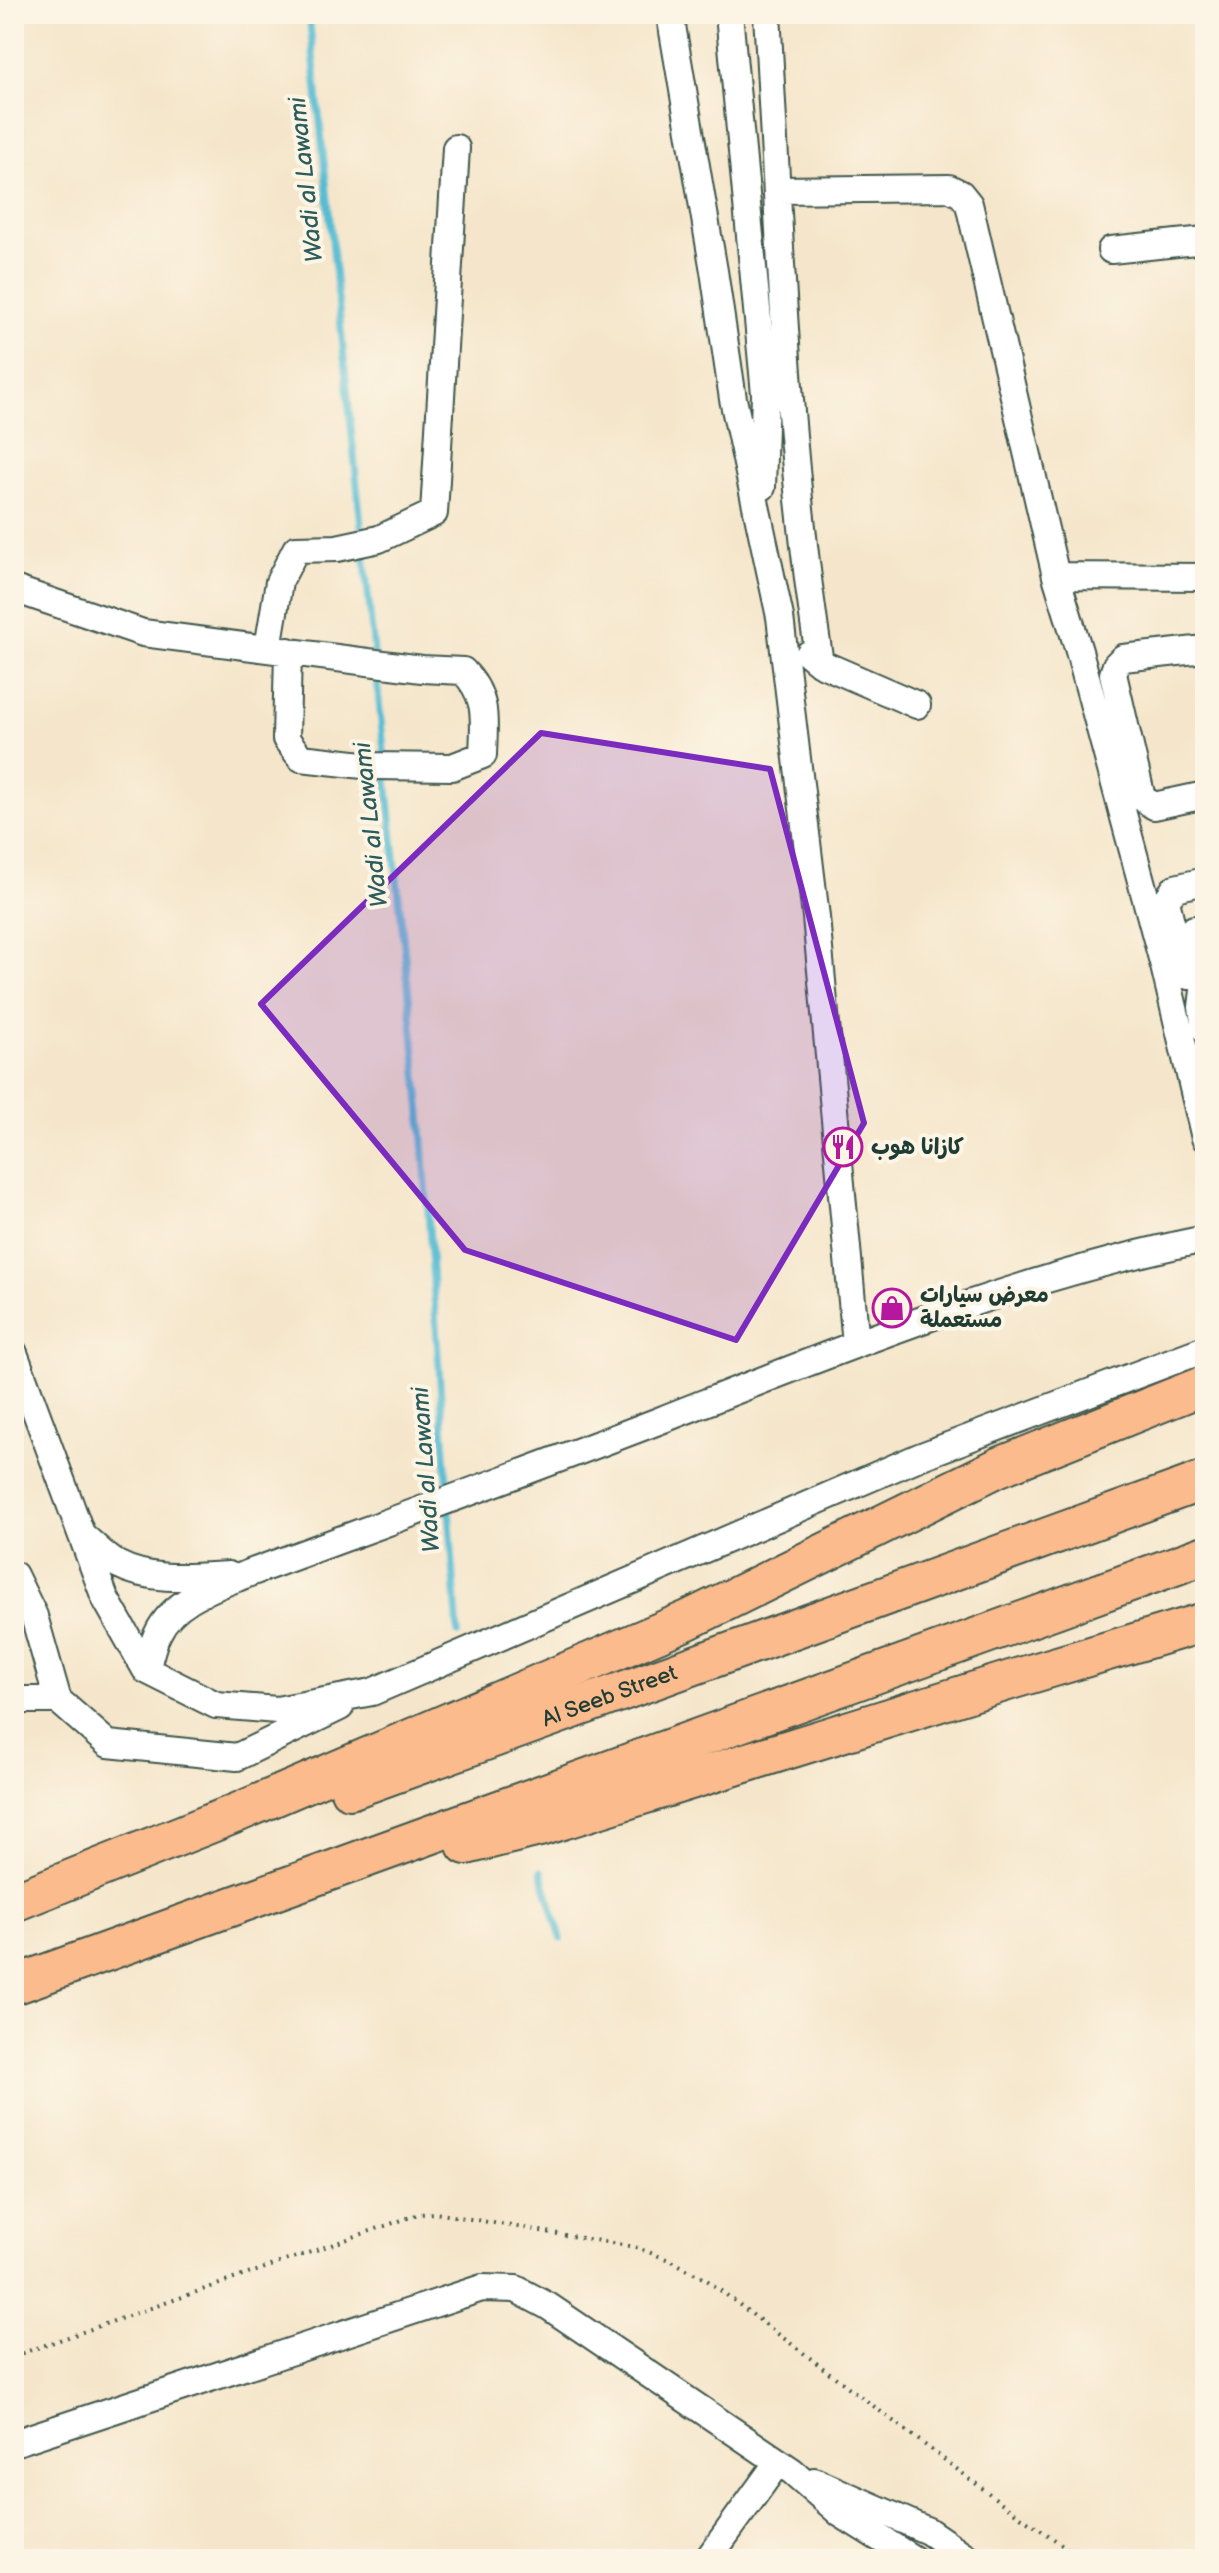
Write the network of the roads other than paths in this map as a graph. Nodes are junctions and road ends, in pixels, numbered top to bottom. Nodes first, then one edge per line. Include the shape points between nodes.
1 (670, 14) edge
2 (729, 14) edge
3 (767, 14) edge
4 (456, 148) dead end
5 (778, 190) junction
6 (1205, 240) edge
7 (1111, 250) dead end
8 (760, 523) junction
9 (1056, 576) junction
10 (1205, 577) edge
11 (14, 589) edge
12 (780, 617) junction
13 (278, 649) junction
14 (1205, 649) edge
15 (820, 663) junction
16 (917, 705) dead end
17 (1205, 795) edge
18 (1205, 881) edge
19 (1194, 929) dead end
20 (1205, 971) edge
21 (1205, 982) edge
22 (1205, 1029) edge
23 (1205, 1138) edge
24 (1205, 1239) edge
25 (856, 1344) junction
26 (1205, 1349) edge
27 (14, 1353) edge
28 (1205, 1385) edge
29 (1205, 1480) edge
30 (80, 1534) junction
31 (1205, 1555) edge
32 (247, 1574) junction
33 (14, 1575) edge
34 (1205, 1622) edge
35 (1205, 1642) edge
36 (146, 1670) junction
37 (1017, 1678) junction
38 (372, 1692) junction
39 (14, 1700) edge
40 (58, 1700) junction
41 (277, 1891) junction
42 (14, 1902) edge
43 (14, 1913) edge
44 (14, 1985) edge
45 (14, 2443) edge
46 (785, 2466) junction
47 (708, 2559) edge
48 (913, 2559) edge
49 (969, 2559) edge

1 - 8 street via 733,399
2 - 8 street via 765,394
3 - 5 street
4 - 13 street via 434,513 379,539 296,549 279,582
5 - 9 street via 949,188 969,204
5 - 15 street via 802,535
6 - 7 street
8 - 12 street
9 - 10 street
9 - 23 street via 1164,966
11 - 13 street via 143,633
12 - 15 street via 800,647
12 - 25 street via 816,917
13 - 13 street via 463,671 477,685 485,714 483,755 452,767 301,758 286,739
14 - 17 street via 1123,658 1113,674 1139,791 1147,804
15 - 16 street
18 - 20 street via 1175,888 1166,901 1183,972 1188,976
19 - 20 street
21 - 22 street
24 - 25 street via 1045,1278
25 - 32 street
26 - 38 street via 919,1457
27 - 30 street
28 - 42 highway via 999,1467 688,1620
29 - 43 highway, Al Seeb Street
30 - 32 street via 117,1564 151,1575
30 - 36 street via 105,1598
31 - 41 highway
32 - 36 street via 199,1594 172,1613 158,1633
33 - 40 street via 34,1616
34 - 37 highway
35 - 37 street
36 - 38 street via 216,1705 277,1710
37 - 41 highway via 543,1826
38 - 40 street via 237,1757 108,1744
39 - 40 street
41 - 44 highway
45 - 46 street via 482,2288 516,2289
46 - 47 street
46 - 48 street via 841,2514
46 - 49 street via 928,2531

